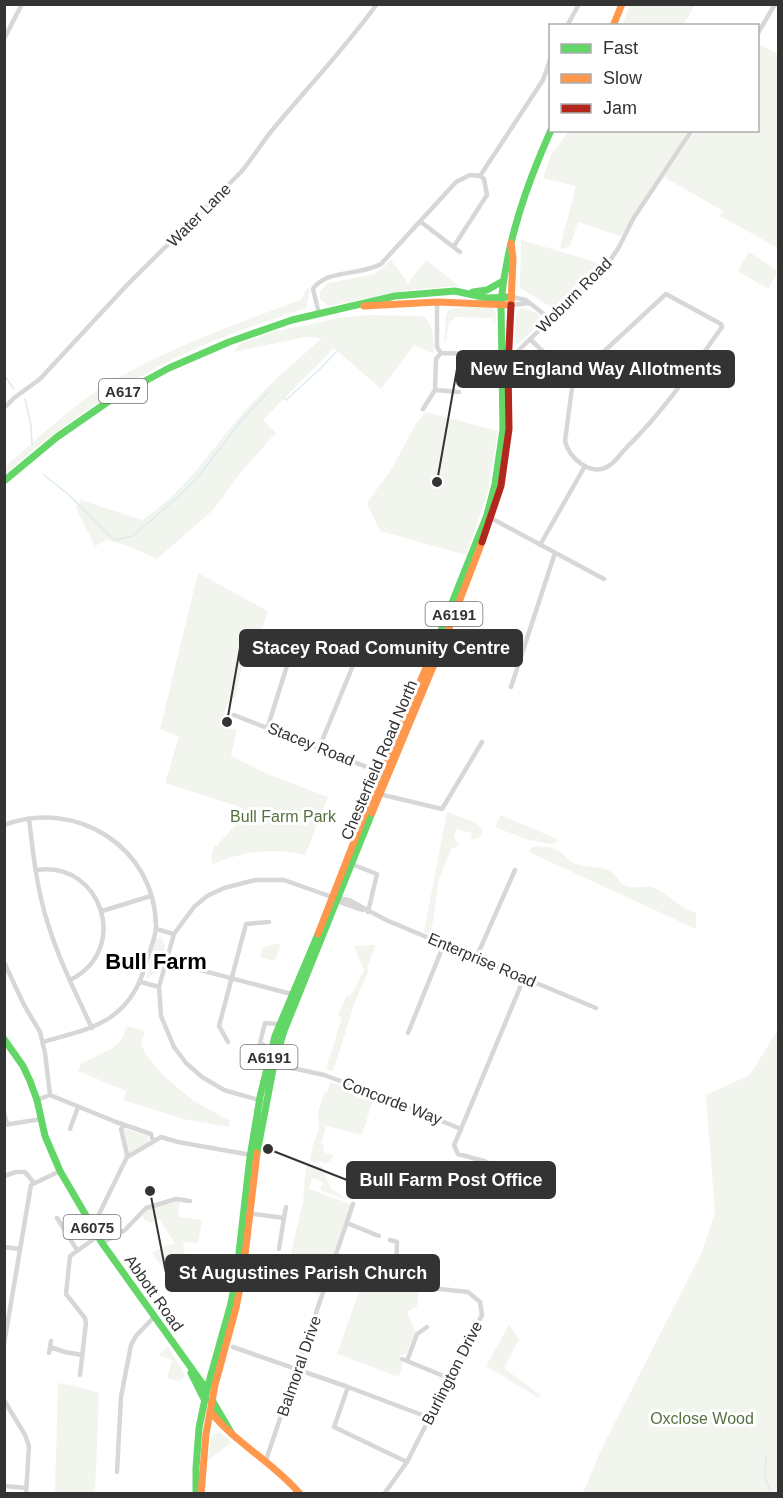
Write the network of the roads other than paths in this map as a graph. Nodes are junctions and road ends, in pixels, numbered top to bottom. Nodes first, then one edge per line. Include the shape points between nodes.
1 (22, 4) edge
2 (377, 4) edge
3 (579, 4) edge
4 (622, 4) edge
5 (775, 4) edge
6 (568, 24) edge
7 (615, 24) edge
8 (759, 31) edge
9 (4, 39) edge
10 (549, 63) edge
11 (543, 80) junction
12 (549, 83) edge
13 (550, 132) edge
14 (691, 132) edge
15 (480, 176) junction
16 (421, 222) junction
17 (511, 243) junction
18 (454, 246) junction
19 (460, 252) dead end
20 (503, 281) junction
21 (467, 292) junction
22 (436, 293) junction
23 (501, 301) junction
24 (511, 301) junction
25 (437, 302) junction
26 (358, 306) junction
27 (319, 314) junction
28 (550, 319) junction
29 (530, 339) junction
30 (441, 353) junction
31 (516, 353) dead end
32 (505, 355) junction
33 (573, 380) junction
34 (435, 390) junction
35 (459, 392) dead end
36 (4, 408) edge
37 (423, 409) dead end
38 (585, 466) junction
39 (4, 481) edge
40 (489, 517) junction
41 (540, 545) junction
42 (555, 553) junction
43 (604, 579) dead end
44 (361, 646) dead end
45 (291, 653) dead end
46 (511, 687) dead end
47 (234, 715) dead end
48 (268, 726) junction
49 (482, 742) dead end
50 (319, 748) junction
51 (385, 774) junction
52 (376, 794) junction
53 (29, 818) junction
54 (4, 825) edge
55 (351, 864) junction
56 (36, 870) junction
57 (515, 870) dead end
58 (151, 896) junction
59 (336, 899) junction
60 (102, 911) junction
61 (368, 912) junction
62 (269, 922) dead end
63 (156, 929) junction
64 (174, 934) junction
65 (444, 944) junction
66 (476, 958) junction
67 (166, 961) junction
68 (4, 962) edge
69 (232, 978) junction
70 (524, 978) junction
71 (70, 980) junction
72 (141, 982) junction
73 (159, 987) junction
74 (294, 995) junction
75 (596, 1008) dead end
76 (279, 1024) junction
77 (92, 1028) junction
78 (408, 1033) dead end
79 (4, 1039) edge
80 (43, 1042) junction
81 (228, 1042) dead end
82 (271, 1049) junction
83 (271, 1063) junction
84 (50, 1095) junction
85 (37, 1100) junction
86 (263, 1101) junction
87 (78, 1107) junction
88 (4, 1113) edge
89 (41, 1119) junction
90 (6, 1124) edge
91 (125, 1125) junction
92 (70, 1129) dead end
93 (461, 1129) junction
94 (153, 1141) junction
95 (128, 1155) junction
96 (253, 1156) junction
97 (60, 1172) junction
98 (4, 1176) edge
99 (34, 1183) junction
100 (540, 1185) dead end
101 (190, 1201) dead end
102 (354, 1204) dead end
103 (286, 1207) dead end
104 (247, 1213) junction
105 (57, 1218) dead end
106 (284, 1218) junction
107 (348, 1223) junction
108 (91, 1224) junction
109 (379, 1236) dead end
110 (100, 1239) junction
111 (390, 1240) dead end
112 (4, 1247) edge
113 (279, 1249) dead end
114 (20, 1250) junction
115 (77, 1250) junction
116 (358, 1264) dead end
117 (329, 1276) junction
118 (353, 1280) junction
119 (360, 1283) dead end
120 (4, 1303) edge
121 (12, 1304) junction
122 (154, 1317) junction
123 (427, 1327) dead end
124 (4, 1344) edge
125 (233, 1347) dead end
126 (50, 1353) dead end
127 (82, 1355) junction
128 (213, 1368) junction
129 (298, 1370) junction
130 (192, 1371) junction
131 (80, 1376) dead end
132 (451, 1379) junction
133 (348, 1387) junction
134 (207, 1390) junction
135 (4, 1400) edge
136 (208, 1400) junction
137 (211, 1411) junction
138 (430, 1418) junction
139 (224, 1429) junction
140 (206, 1434) junction
141 (232, 1434) junction
142 (266, 1460) junction
143 (407, 1462) junction
144 (117, 1472) dead end
145 (4, 1486) edge
146 (26, 1491) edge
147 (196, 1494) edge
148 (201, 1494) edge
149 (300, 1494) edge
150 (384, 1494) edge

1 - 9 street
2 - 36 street, Water Lane via 241,172 34,384
3 - 6 street
4 - 7 main road
5 - 8 street
10 - 11 street
11 - 12 street
11 - 15 street
13 - 17 main road
14 - 28 street, Woburn Road via 610,259
15 - 16 street via 467,176 456,182
15 - 18 street via 487,195
16 - 18 street
16 - 27 street via 373,269 318,282 313,290
17 - 20 main road, Chesterfield Road North
17 - 24 main road, Chesterfield Road North
18 - 19 street
20 - 21 main road, A617 via 487,290
20 - 23 main road, Chesterfield Road North
21 - 22 main road, A617
21 - 23 main road, A617
22 - 25 street
22 - 26 main road, A617
23 - 24 main road, A617
23 - 25 main road, A617
23 - 32 main road, Chesterfield Road North / A6191
24 - 28 street via 526,300
24 - 32 main road, Chesterfield Road North / A6191
25 - 26 main road, A617
25 - 30 street via 437,347
26 - 27 main road, A617
27 - 39 main road, A617 via 228,341 172,364 77,421
28 - 29 street, Woburn Road
29 - 31 street, Woburn Road
29 - 33 street
30 - 32 street
30 - 34 street via 436,359
32 - 40 main road, Chesterfield Road North / A6191 via 509,429 501,486
33 - 38 street via 565,441
33 - 38 street via 666,294 722,325 653,422 609,466
34 - 35 street
34 - 37 street
38 - 41 street
40 - 41 street
40 - 51 main road, Chesterfield Road North / A6191
41 - 42 street
42 - 43 street
42 - 46 street
44 - 50 street
45 - 48 street
47 - 48 street, Stacey Road
48 - 50 street, Stacey Road
49 - 52 street via 442,809
50 - 51 street, Stacey Road
51 - 52 main road, Chesterfield Road North / A6191
52 - 55 main road, Chesterfield Road North / A6191
52 - 59 main road, Chesterfield Road North / A6191
53 - 54 street
53 - 56 street
53 - 58 street via 60,818 105,834 135,862
55 - 59 main road, Chesterfield Road North / A6191
55 - 61 street via 377,874
56 - 60 street via 52,869 78,879 94,895
56 - 71 street via 48,926
57 - 66 street
58 - 60 street
58 - 63 street
59 - 61 street, Enterprise Road via 349,900
59 - 64 street, Enterprise Road via 284,880 255,880 207,896
59 - 74 main road, Chesterfield Road North / A6191
60 - 71 street via 100,950 93,962
61 - 65 street, Enterprise Road
62 - 69 street via 246,924
63 - 64 street
63 - 72 street
64 - 67 street
65 - 66 street, Enterprise Road
65 - 78 street
66 - 70 street, Enterprise Road
67 - 69 street
67 - 73 street
68 - 80 street
69 - 74 street
69 - 81 street via 219,1026
70 - 75 street, Enterprise Road
70 - 93 street, Concorde Way
71 - 77 street
72 - 73 street
72 - 77 street via 128,1001
73 - 86 street via 166,1031 186,1063 224,1090
74 - 76 main road, Chesterfield Road North / A6191
74 - 83 main road, Chesterfield Road North / A6191
76 - 82 main road, Chesterfield Road North / A6191
76 - 82 street via 265,1023 260,1043
77 - 80 street
79 - 85 main road, Abbott Road / A6075 via 23,1066
80 - 84 street
82 - 83 main road, Chesterfield Road North / A6191
83 - 86 main road, Chesterfield Road North / A6191
83 - 93 street, Concorde Way via 324,1075
84 - 85 street
84 - 87 street
85 - 89 main road, Abbott Road / A6075
86 - 96 main road, Chesterfield Road North / A6191
87 - 91 street
87 - 92 street
88 - 90 street
89 - 90 street
89 - 97 main road, Abbott Road / A6075
91 - 94 street via 151,1134
91 - 95 street via 121,1130
93 - 100 street via 454,1145 458,1154
94 - 95 street
94 - 96 street via 161,1137
95 - 108 street
96 - 104 main road, Chesterfield Road North / A6191
97 - 99 street
97 - 108 main road, Abbott Road / A6075
98 - 99 street via 25,1172
99 - 114 street
101 - 110 street via 176,1199 146,1208 125,1230
102 - 107 street, Balmoral Drive
103 - 106 street
104 - 106 street
104 - 128 main road, Chesterfield Road North / A6191 via 236,1279
104 - 136 main road, Chesterfield Road North / A6191 via 243,1272
105 - 115 street
106 - 113 street
107 - 109 street
107 - 117 street, Balmoral Drive
108 - 110 main road, Abbott Road / A6075
110 - 115 street
110 - 122 main road, Abbott Road / A6075
111 - 132 street, Burlington Drive via 397,1242 398,1284 468,1293 480,1302 482,1315
112 - 114 street
114 - 121 street
115 - 127 street via 69,1259 65,1290 85,1318
116 - 118 street
117 - 118 street
117 - 129 street, Balmoral Drive
118 - 119 street
120 - 121 street
121 - 124 street
122 - 130 main road, Abbott Road / A6075
122 - 144 street via 131,1345 121,1397
123 - 132 street via 417,1334 405,1360
125 - 129 street
126 - 127 street via 51,1344
127 - 131 street
128 - 130 main road via 205,1376
128 - 134 main road, Chesterfield Road North / A6191
129 - 133 street
129 - 142 street, Balmoral Drive
130 - 134 main road, Abbott Road / A6075
130 - 136 main road, Abbott Road / A6075
132 - 138 street, Burlington Drive
133 - 138 street
133 - 143 street via 334,1427
134 - 136 main road, A6075
135 - 146 street via 29,1446
136 - 137 main road, A6191
136 - 141 main road, A6075
136 - 147 main road, A6191 via 198,1447
137 - 139 main road, A6075
137 - 140 main road, A6191
138 - 143 street, Burlington Drive
139 - 140 main road via 215,1428
139 - 141 main road, A6075
140 - 148 main road, A6191
141 - 142 main road, A6075
142 - 149 main road, A6075
143 - 150 street, Burlington Drive
145 - 146 street

